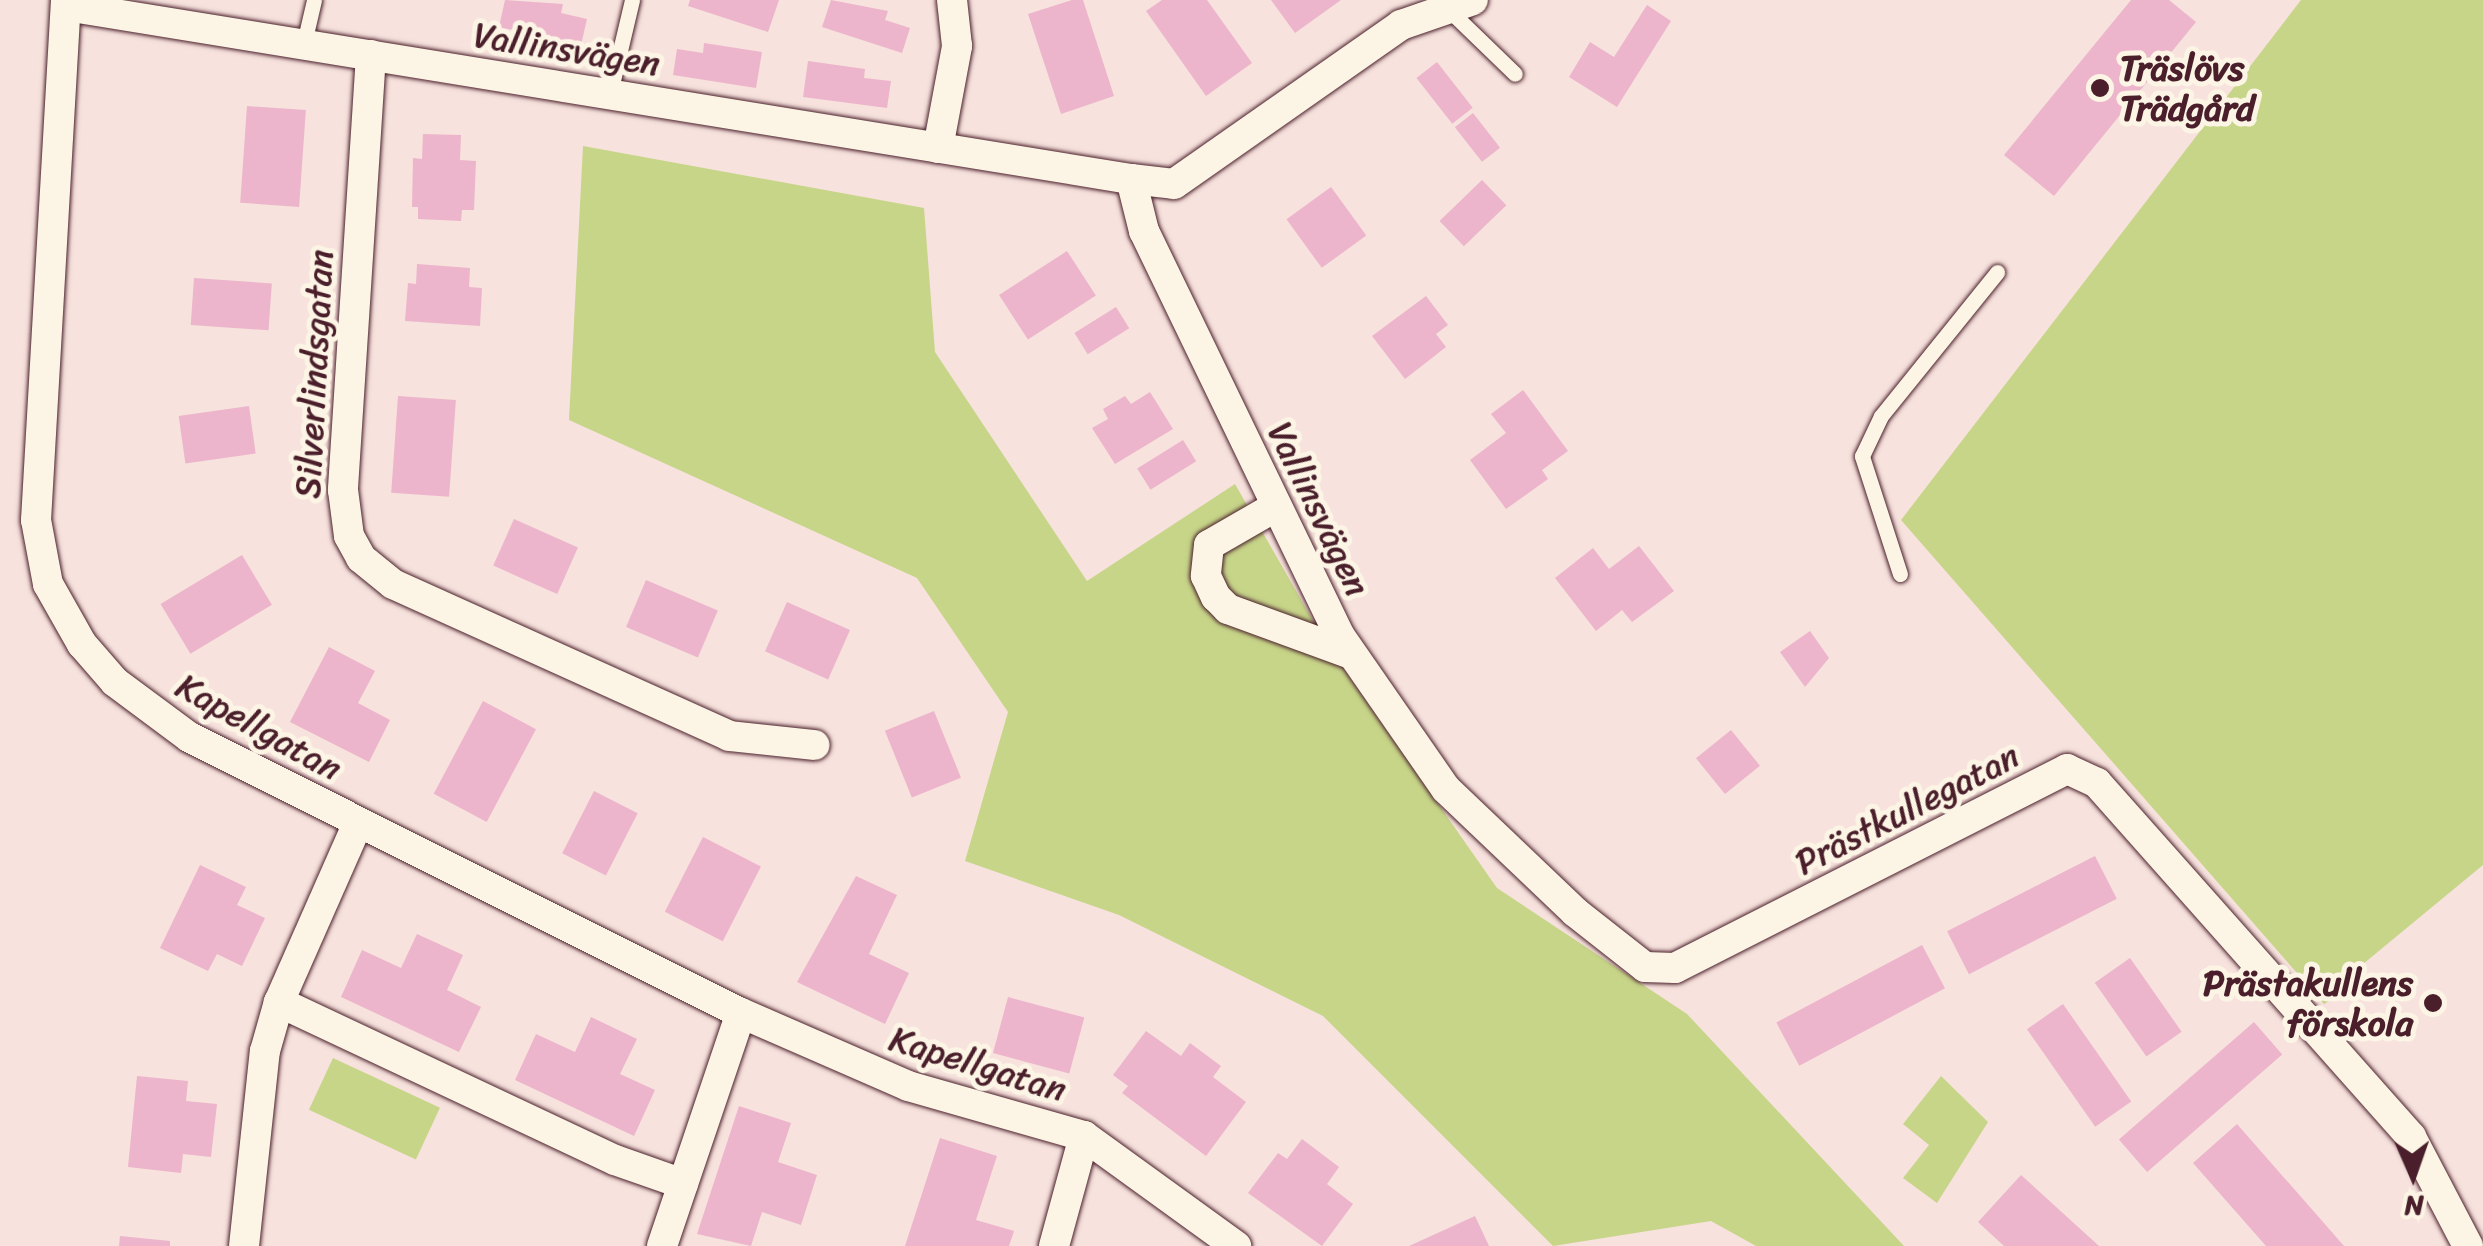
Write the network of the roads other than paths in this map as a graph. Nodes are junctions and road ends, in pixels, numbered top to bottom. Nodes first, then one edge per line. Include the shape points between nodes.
1 (314, 0) edge
2 (632, 0) edge
3 (952, 0) edge
4 (66, 3) edge
5 (1438, 7) edge
6 (304, 43) junction
7 (372, 55) junction
8 (1515, 74) dead end
9 (610, 93) junction
10 (938, 148) junction
11 (1131, 179) junction
12 (1997, 272) dead end
13 (1274, 508) junction
14 (1900, 574) dead end
15 (1351, 654) junction
16 (815, 746) dead end
17 (357, 825) junction
18 (1645, 966) joint
19 (279, 1002) junction
20 (741, 1013) junction
21 (1084, 1136) junction
22 (683, 1184) junction
23 (244, 1246) edge
24 (662, 1246) edge
25 (1054, 1246) edge
26 (1236, 1246) edge
27 (2468, 1246) edge

1 - 6 lane
2 - 9 lane
3 - 10 street via 957,46
4 - 6 street, Vallinsvägen
4 - 17 street, Kapellgatan via 37,482 48,584 82,644 152,712
5 - 8 lane
5 - 11 street via 1402,25 1174,184
6 - 7 street, Vallinsvägen
7 - 9 street, Vallinsvägen
7 - 16 street, Silverlindsgatan via 344,490 349,536 362,558 393,584 729,736
9 - 10 street, Vallinsvägen
10 - 11 street, Vallinsvägen
11 - 13 street, Vallinsvägen via 1144,231
12 - 14 lane via 1881,416 1862,456
13 - 15 street, Vallinsvägen
13 - 15 street via 1209,545 1206,576 1216,597 1228,609
15 - 18 street, Vallinsvägen via 1446,789 1511,857
17 - 19 street, Kapellgatan
17 - 20 street, Kapellgatan
18 - 27 street, Prästkullegatan via 1675,968 1705,958 2067,769 2097,783 2412,1137
19 - 22 street via 615,1160
19 - 23 street, Kapellgatan via 265,1050
20 - 21 street, Kapellgatan via 908,1086
20 - 22 street
21 - 25 street, Kapellgatan
21 - 26 street, Kapellgatan
22 - 24 street

